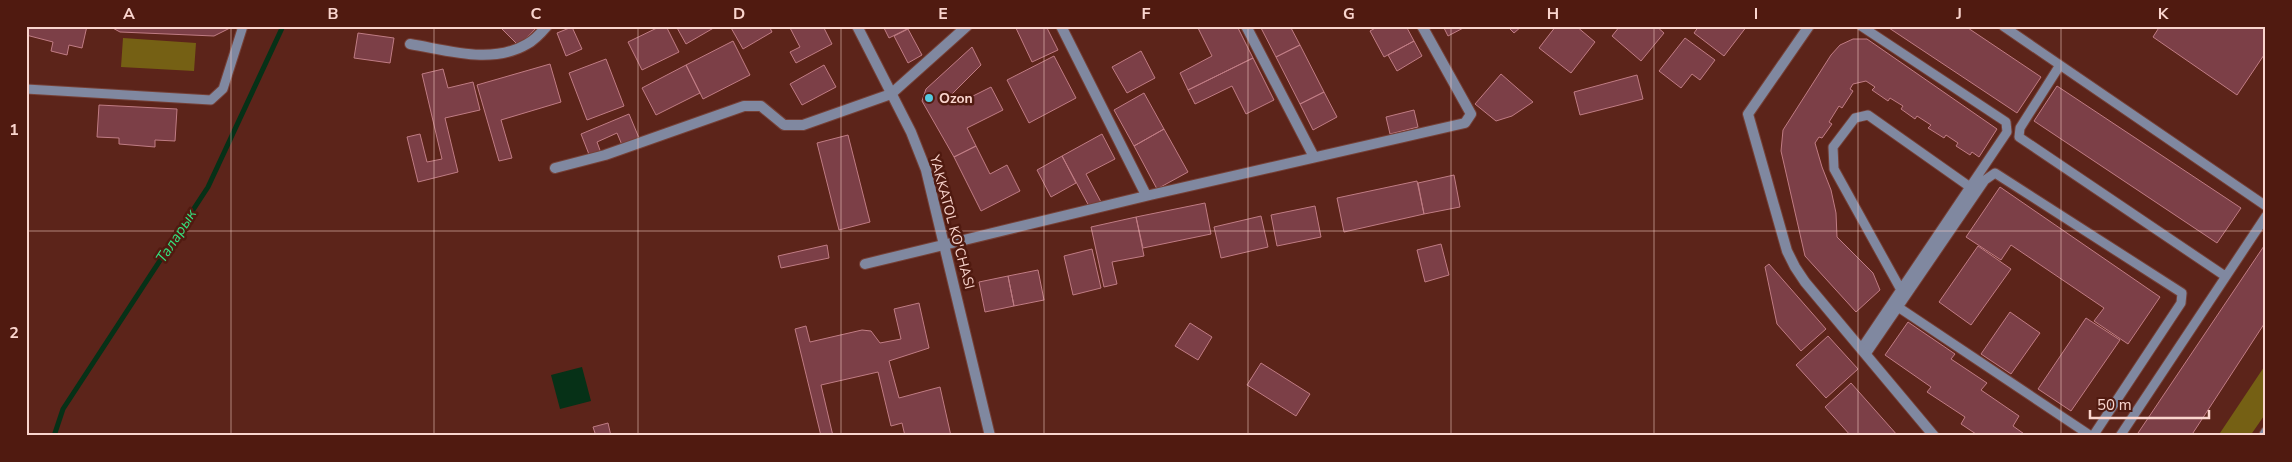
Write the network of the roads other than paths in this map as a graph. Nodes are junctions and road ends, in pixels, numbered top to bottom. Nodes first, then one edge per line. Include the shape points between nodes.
1 (243, 26) edge
2 (547, 26) edge
3 (857, 26) edge
4 (967, 26) edge
5 (1060, 26) edge
6 (1246, 26) edge
7 (1422, 26) edge
8 (1809, 26) edge
9 (1861, 26) edge
10 (2003, 26) edge
11 (410, 44) dead end
12 (2060, 65) junction
13 (26, 89) edge
14 (891, 94) junction
15 (1314, 157) junction
16 (555, 168) dead end
17 (1970, 187) junction
18 (1146, 196) junction
19 (2266, 206) edge
20 (2266, 216) edge
21 (945, 245) junction
22 (865, 264) dead end
23 (2225, 276) junction
24 (1901, 290) junction
25 (1898, 307) junction
26 (1864, 352) junction
27 (2266, 432) edge
28 (990, 436) edge
29 (1934, 436) edge
30 (2092, 436) edge
31 (2120, 436) edge
32 (2263, 436) edge

1 - 13 lane via 223,89 211,100
2 - 11 street via 527,44 491,55
3 - 14 street, YAKKATOL KO'CHASI
4 - 14 street
5 - 18 street
6 - 15 street
7 - 15 street via 1471,114 1465,123
8 - 26 street via 1748,114 1787,251 1795,268
9 - 17 lane via 2006,122 2007,132
10 - 12 lane
12 - 19 lane
12 - 23 lane via 2020,128 2019,137
14 - 16 street via 803,125 784,125 760,106 744,106 605,155
14 - 21 street, YAKKATOL KO'CHASI via 923,161
15 - 18 street
17 - 24 lane
17 - 24 lane via 1868,115 1855,118 1833,147 1834,169
18 - 21 street
20 - 23 lane
21 - 22 street
21 - 28 street, YAKKATOL KO'CHASI
23 - 31 lane
24 - 26 lane
25 - 26 lane
25 - 30 lane
25 - 30 lane via 1985,180 1995,173 2182,293 2180,304
26 - 29 street
27 - 32 lane

